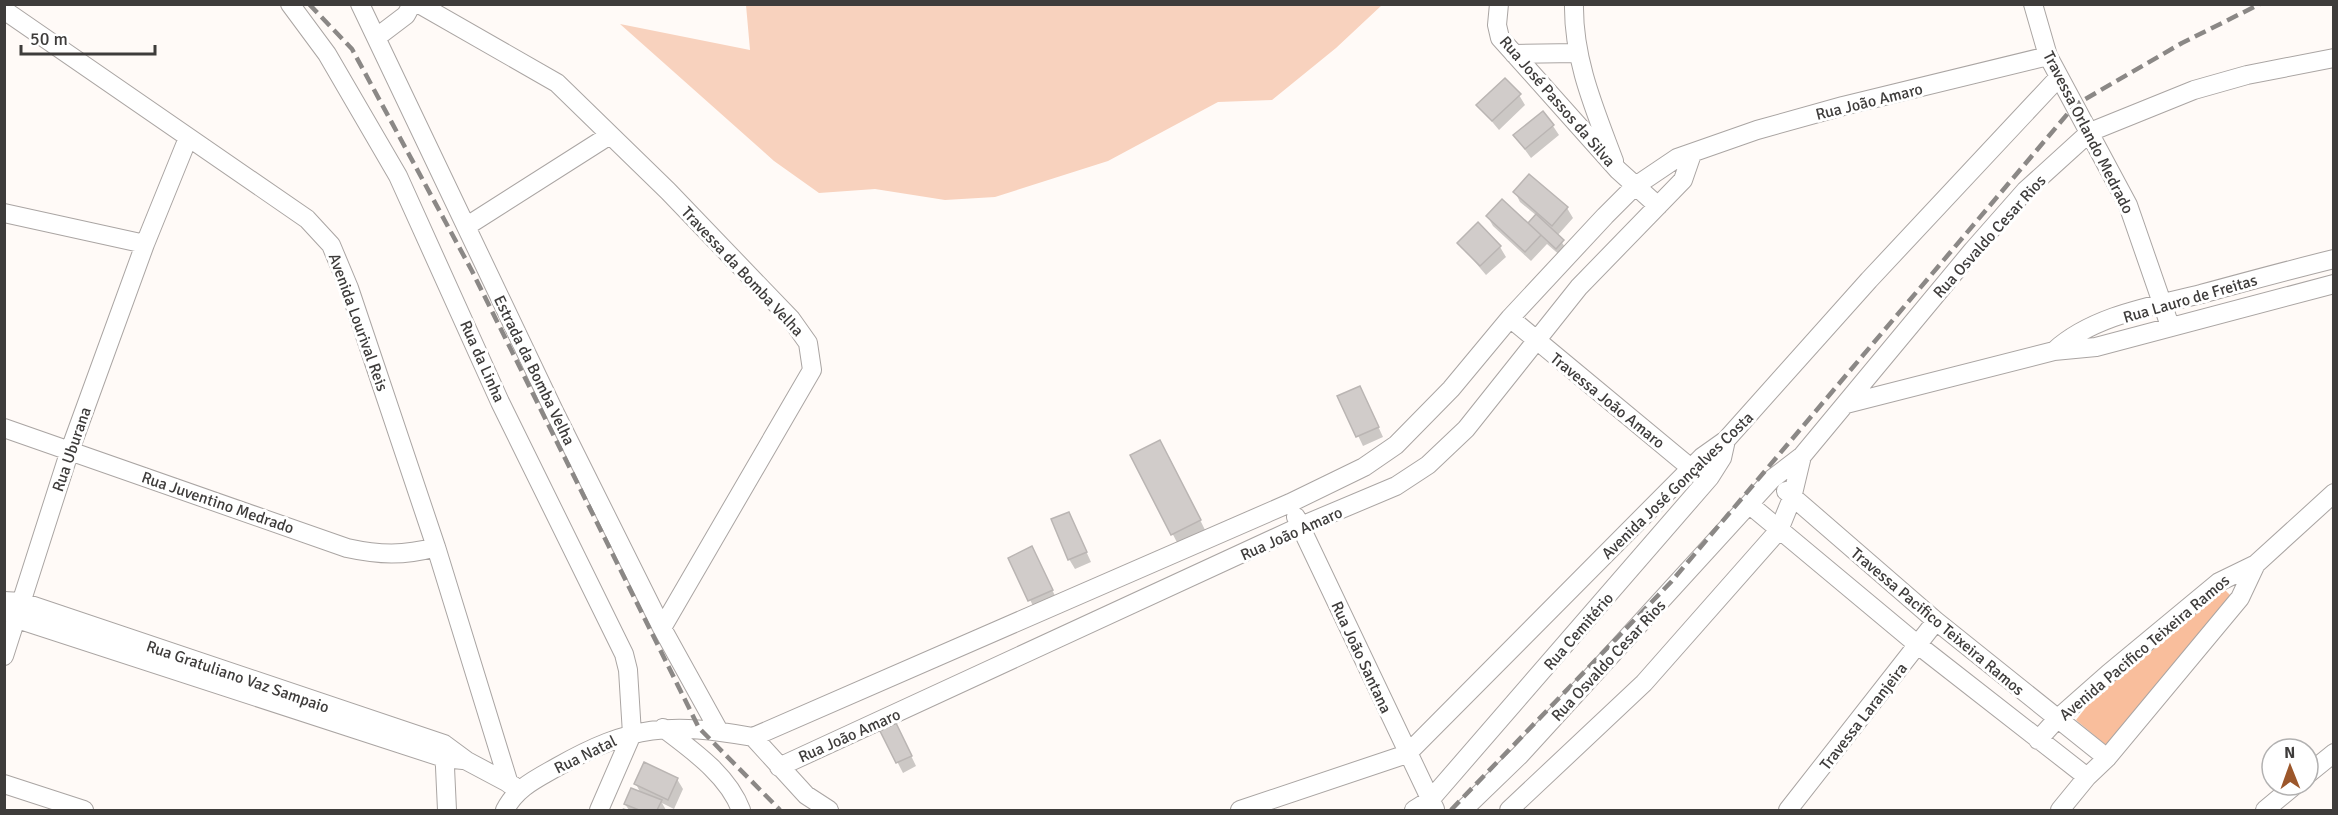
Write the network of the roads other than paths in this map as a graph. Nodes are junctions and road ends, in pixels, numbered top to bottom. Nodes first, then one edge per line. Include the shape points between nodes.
1 (290, 4) edge
2 (360, 4) edge
3 (412, 4) edge
4 (419, 4) edge
5 (1500, 4) edge
6 (1574, 4) edge
7 (2033, 4) edge
8 (4, 10) edge
9 (377, 37) junction
10 (1577, 53) junction
11 (1514, 54) junction
12 (2048, 56) junction
13 (2334, 58) edge
14 (2059, 77) junction
15 (2090, 132) junction
16 (610, 135) junction
17 (188, 138) junction
18 (1692, 154) junction
19 (1618, 170) junction
20 (1634, 187) junction
21 (1658, 206) junction
22 (4, 213) edge
23 (467, 226) junction
24 (145, 244) junction
25 (2334, 259) edge
26 (2334, 284) edge
27 (2162, 304) junction
28 (1510, 318) junction
29 (2170, 326) junction
30 (1535, 341) junction
31 (2054, 351) junction
32 (1846, 404) junction
33 (4, 428) edge
34 (1726, 440) junction
35 (70, 450) junction
36 (1802, 456) junction
37 (1690, 468) junction
38 (1772, 479) junction
39 (1706, 481) junction
40 (2334, 493) edge
41 (1792, 498) junction
42 (1290, 503) junction
43 (1750, 506) junction
44 (1301, 526) junction
45 (1779, 530) junction
46 (436, 547) junction
47 (2256, 564) junction
48 (12, 608) edge
49 (1936, 621) junction
50 (662, 628) junction
51 (1918, 645) junction
52 (4, 656) edge
53 (2057, 719) junction
54 (663, 728) junction
55 (719, 731) junction
56 (632, 734) junction
57 (753, 737) junction
58 (2038, 740) junction
59 (444, 751) junction
60 (2334, 753) edge
61 (1407, 754) junction
62 (2107, 758) junction
63 (2320, 764) edge
64 (779, 767) junction
65 (2087, 777) junction
66 (4, 784) edge
67 (514, 786) junction
68 (2281, 797) edge
69 (1433, 805) edge
70 (84, 810) edge
71 (447, 810) edge
72 (505, 810) edge
73 (599, 810) edge
74 (741, 810) edge
75 (829, 810) edge
76 (1240, 810) edge
77 (1414, 810) edge
78 (1463, 810) edge
79 (1509, 810) edge
80 (1788, 810) edge
81 (2060, 810) edge
82 (2265, 810) edge

1 - 56 street, Rua da Linha via 327,54 398,176 505,412 612,628 628,670
2 - 9 street, Estrada da Bomba Velha
3 - 9 street via 406,15
4 - 16 street, Travessa da Bomba Velha via 557,83
5 - 11 street, Rua José Passos da Silva via 1500,38
6 - 10 street, Rua José Passos da Silva
7 - 12 street, Travessa Orlando Medrado
8 - 17 street, Avenida Lourival Reis
9 - 23 street, Estrada da Bomba Velha
10 - 11 street
10 - 19 street, Rua José Passos da Silva via 1586,88
11 - 19 street, Rua José Passos da Silva
12 - 14 street, Travessa Orlando Medrado
12 - 18 street, Rua João Amaro via 1844,106 1757,130
13 - 15 street, Rua Osvaldo Cesar Rios via 2194,90
14 - 15 street, Travessa Orlando Medrado
14 - 34 street, Avenida José Gonçalves Costa
15 - 27 street, Travessa Orlando Medrado via 2128,205
15 - 32 street, Rua Osvaldo Cesar Rios via 2025,191
16 - 23 street
16 - 50 street, Travessa da Bomba Velha via 791,319 808,343 812,370
17 - 24 street, Rua Uburana
17 - 46 street, Avenida Lourival Reis via 307,219 331,245
18 - 20 street, Rua João Amaro via 1677,158
18 - 21 street, Rua João Amaro via 1683,180
19 - 20 street
20 - 21 street
20 - 28 street, Rua João Amaro
21 - 30 street, Rua João Amaro via 1579,287
22 - 24 street
23 - 50 street, Estrada da Bomba Velha
24 - 35 street, Rua Uburana
25 - 27 street, Rua Lauro de Freitas
26 - 29 street, Rua Lauro de Freitas
27 - 29 street, Travessa Orlando Medrado
27 - 31 street, Rua Lauro de Freitas via 2087,328
28 - 30 street, Travessa João Amaro
28 - 42 street, Rua João Amaro via 1396,445 1364,467
29 - 31 street, Rua Lauro de Freitas via 2096,347
30 - 37 street, Travessa João Amaro
30 - 44 street, Rua João Amaro via 1466,429 1428,465 1396,486
31 - 32 street, Rua Lauro de Freitas
32 - 36 street, Rua Osvaldo Cesar Rios
33 - 35 street, Rua Juventino Medrado
34 - 37 street, Avenida José Gonçalves Costa
34 - 39 street, Rua Cemitério via 1718,467
35 - 46 street, Rua Juventino Medrado via 347,548 397,555
35 - 48 street, Rua Uburana
36 - 38 street, Rua Osvaldo Cesar Rios
36 - 41 street
37 - 39 street, Travessa João Amaro
37 - 61 street, Avenida José Gonçalves Costa
38 - 41 street, Travessa Pacifico Teixeira Ramos
38 - 43 street, Rua Osvaldo Cesar Rios
39 - 69 street, Rua Cemitério
40 - 47 street, Avenida Pacifico Teixeira Ramos
41 - 45 street
41 - 49 street, Travessa Pacifico Teixeira Ramos
42 - 44 street, Rua João Santana
42 - 57 street, Rua João Amaro
43 - 45 street, Travessa Pacifico Teixeira Ramos
43 - 78 street, Rua Osvaldo Cesar Rios via 1520,755
44 - 61 street, Rua João Santana
44 - 64 street, Rua João Amaro
45 - 51 street, Travessa Pacifico Teixeira Ramos
45 - 79 street via 1644,683
46 - 67 street, Avenida Lourival Reis
47 - 53 street, Avenida Pacifico Teixeira Ramos via 2219,582
47 - 62 street, Avenida Pacifico Teixeira Ramos via 2240,598
48 - 52 street, Rua Uburana
48 - 59 street, Rua Gratuliano Vaz Sampaio
49 - 51 street, Travessa Laranjeira
49 - 53 street, Travessa Pacifico Teixeira Ramos
50 - 55 street, Estrada da Bomba Velha
51 - 58 street, Travessa Pacifico Teixeira Ramos
51 - 80 street, Travessa Laranjeira
53 - 58 street, Avenida Pacifico Teixeira Ramos
53 - 62 street, Travessa Pacifico Teixeira Ramos
54 - 55 street, Rua Natal
54 - 56 street, Rua Natal
54 - 74 street via 721,777
55 - 57 street, Rua Natal
56 - 67 street, Rua Natal via 604,742
56 - 73 street
57 - 64 street
58 - 65 street, Travessa Pacifico Teixeira Ramos
59 - 67 street, Rua Gratuliano Vaz Sampaio
59 - 71 street
60 - 63 street
61 - 69 street, Rua João Santana
61 - 76 street, Avenida José Gonçalves Costa
62 - 65 street, Avenida Pacifico Teixeira Ramos
64 - 75 street via 806,795
65 - 81 street, Avenida Pacifico Teixeira Ramos
66 - 70 street
67 - 72 street, Rua Natal
68 - 82 street
69 - 77 street, Rua Cemitério

